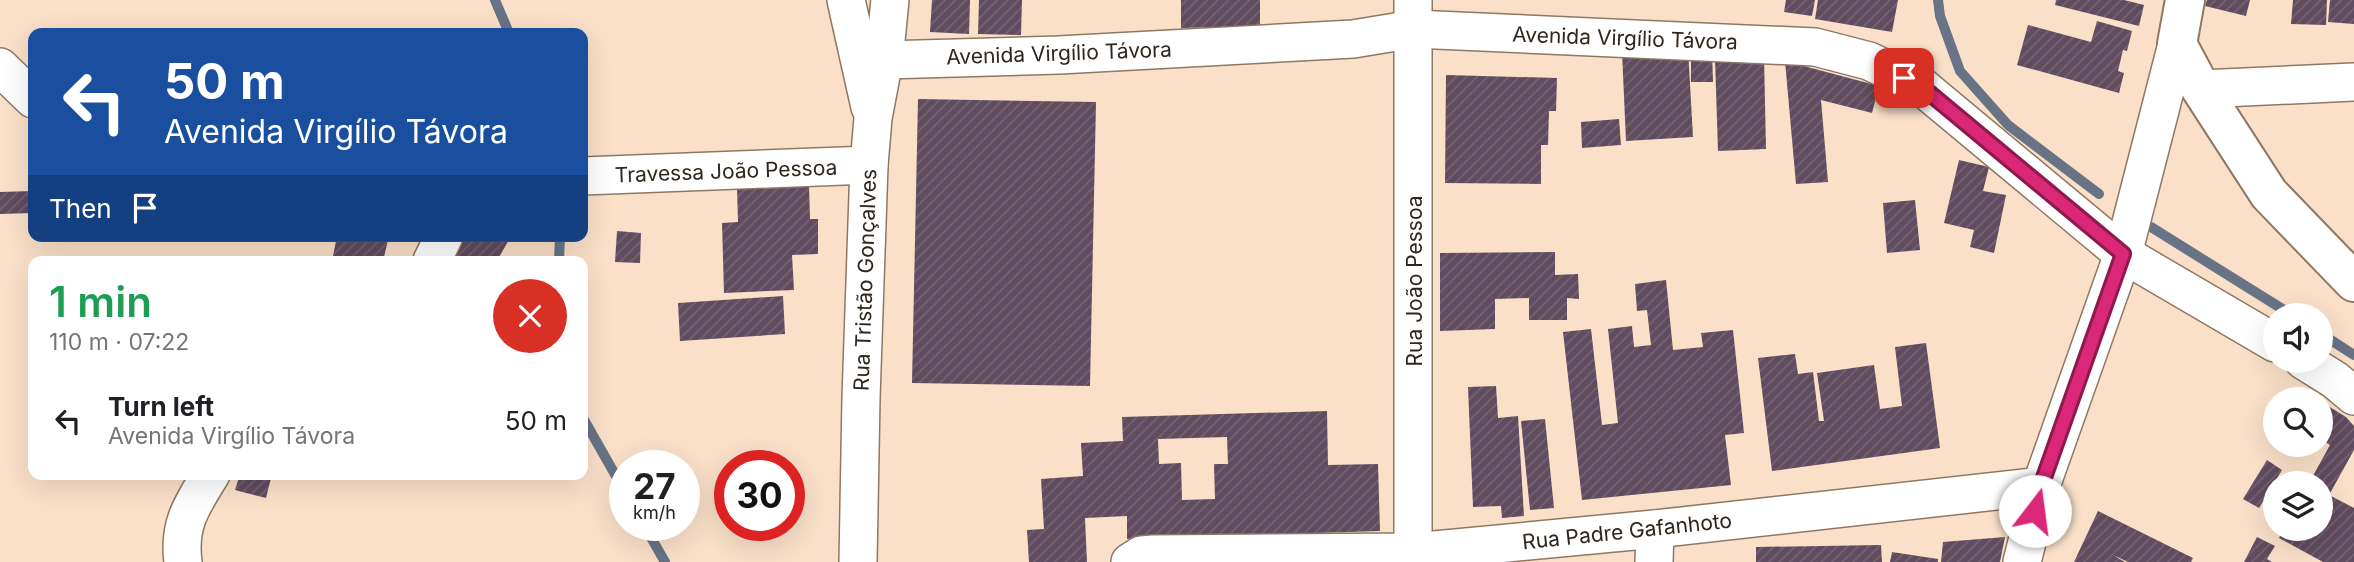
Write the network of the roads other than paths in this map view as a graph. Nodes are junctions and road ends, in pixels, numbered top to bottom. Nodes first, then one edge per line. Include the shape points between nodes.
1 (846, 0) edge
2 (890, 0) edge
3 (2185, 0) edge
4 (1414, 15) edge
5 (2177, 44) junction
6 (884, 60) junction
7 (0, 67) edge
8 (2354, 82) edge
9 (2201, 89) junction
10 (28, 94) edge
11 (873, 118) junction
12 (869, 165) junction
13 (588, 176) edge
14 (2123, 254) junction
15 (2354, 282) edge
16 (2263, 337) edge
17 (2324, 373) edge
18 (2354, 396) edge
19 (207, 480) edge
20 (2041, 486) junction
21 (1655, 545) edge
22 (1413, 557) edge
23 (183, 562) edge
24 (858, 562) edge
25 (1130, 562) edge
26 (2022, 562) edge

1 - 11 street
2 - 6 street, Rua Tristão Gonçalves
3 - 5 street
4 - 6 street, Avenida Virgílio Távora via 1353,40
4 - 14 street, Avenida Virgílio Távora via 1815,47 1869,61 1921,86
4 - 22 street, Rua João Pessoa
5 - 9 street
5 - 14 street
6 - 11 street, Rua Tristão Gonçalves
7 - 10 street
8 - 9 street
9 - 15 street via 2269,194
11 - 12 street, Rua Tristão Gonçalves
12 - 13 street, Travessa João Pessoa
12 - 24 street, Rua Tristão Gonçalves
14 - 16 street, Avenida Virgílio Távora
14 - 20 street
17 - 18 street
19 - 23 street via 184,525
20 - 21 street, Rua Padre Gafanhoto
20 - 26 street
21 - 22 street, Rua Padre Gafanhoto
22 - 25 street, Rua Padre Gafanhoto via 1154,554

